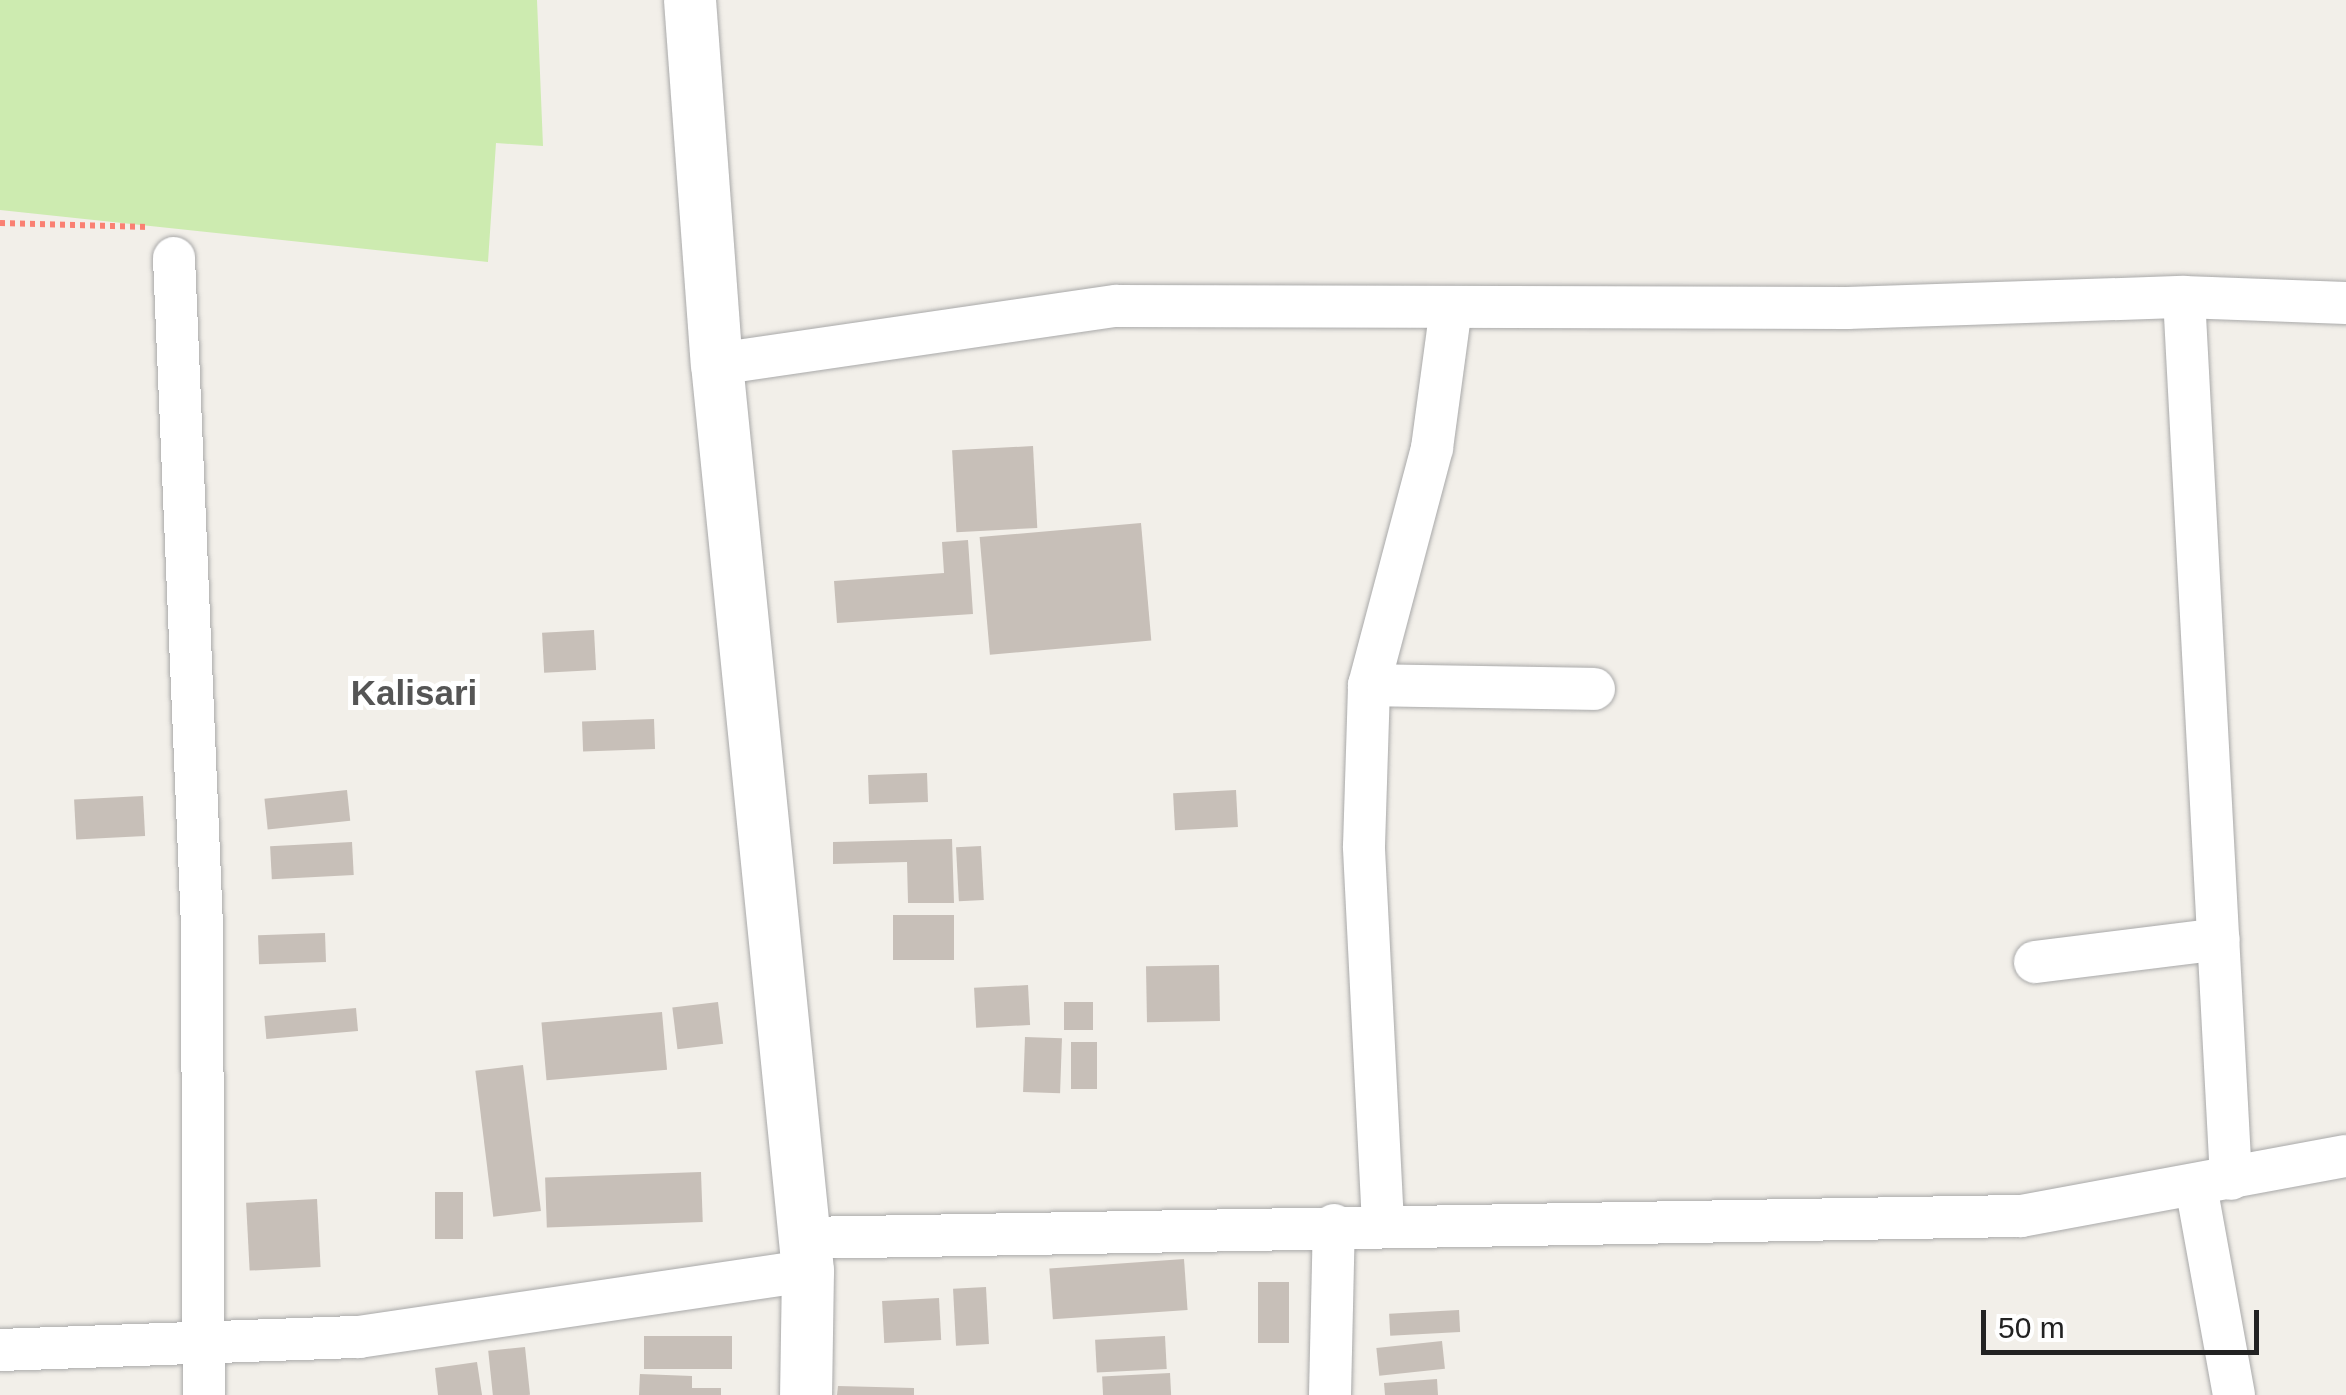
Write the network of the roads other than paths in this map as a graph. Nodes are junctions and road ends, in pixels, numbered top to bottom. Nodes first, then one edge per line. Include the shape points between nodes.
1 (690, 0) edge
2 (174, 258) road end
3 (2184, 297) junction
4 (2346, 303) edge
5 (1450, 308) junction
6 (717, 364) junction
7 (1369, 685) junction
8 (1594, 689) dead end
9 (2218, 938) junction
10 (2035, 962) dead end
11 (2346, 1156) edge
12 (2213, 1183) junction
13 (1384, 1224) junction
14 (1334, 1225) junction
15 (806, 1254) junction
16 (206, 1345) junction
17 (0, 1350) edge
18 (204, 1395) edge
19 (806, 1395) edge
20 (1330, 1395) edge
21 (2234, 1395) edge

1 - 6 street
2 - 16 street via 202,926
3 - 4 street
3 - 5 street via 1848,308
3 - 9 street
5 - 6 street via 1116,306
5 - 7 street via 1432,448
6 - 15 street
7 - 8 street
7 - 13 street via 1364,846
9 - 10 street
9 - 12 street
11 - 12 street
12 - 13 street via 2021,1216
12 - 21 street
13 - 14 street
14 - 15 street
14 - 20 street
15 - 16 street via 359,1337
15 - 19 street
16 - 17 street
16 - 18 street

